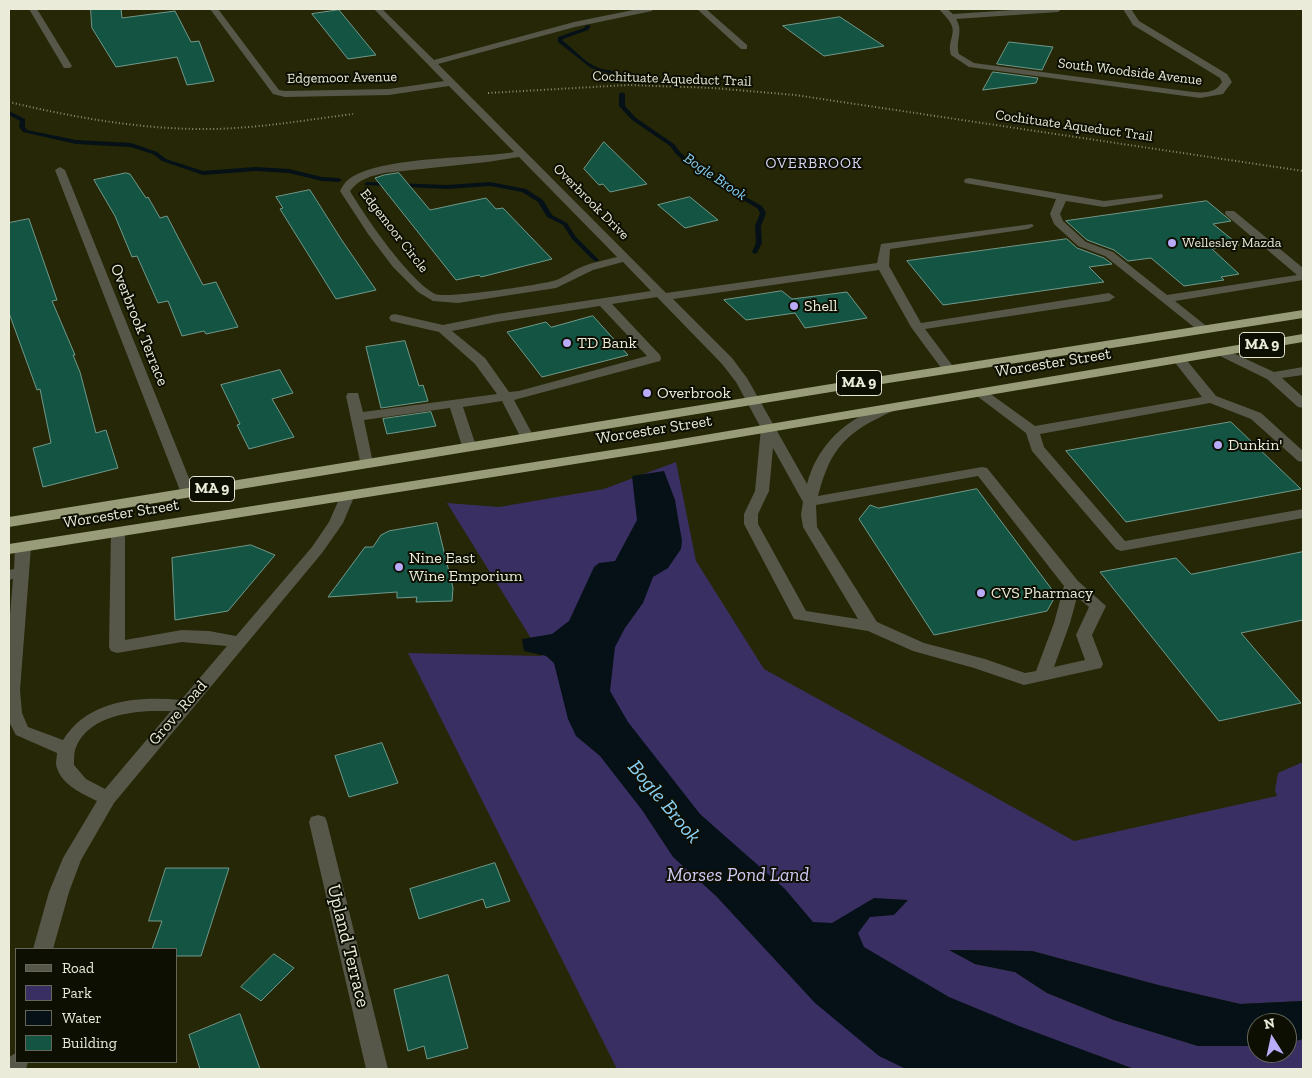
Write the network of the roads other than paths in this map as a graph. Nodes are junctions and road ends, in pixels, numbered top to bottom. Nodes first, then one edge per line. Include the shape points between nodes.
1 (33, 9) edge
2 (214, 9) edge
3 (378, 9) edge
4 (649, 9) edge
5 (701, 9) edge
6 (943, 9) edge
7 (1058, 9) edge
8 (1127, 9) edge
9 (952, 17) junction
10 (744, 47) dead end
11 (433, 63) junction
12 (67, 66) dead end
13 (452, 83) junction
14 (522, 153) junction
15 (60, 170) dead end
16 (969, 181) dead end
17 (1158, 196) dead end
18 (1062, 197) junction
19 (1230, 213) dead end
20 (1028, 226) dead end
21 (626, 258) junction
22 (883, 266) junction
23 (1303, 276) edge
24 (662, 295) junction
25 (1109, 297) dead end
26 (1165, 299) junction
27 (604, 303) junction
28 (1303, 314) edge
29 (396, 318) dead end
30 (917, 327) junction
31 (443, 329) junction
32 (1204, 329) junction
33 (1303, 338) edge
34 (1222, 352) junction
35 (1179, 360) junction
36 (949, 369) junction
37 (1303, 371) edge
38 (1272, 376) junction
39 (980, 393) junction
40 (353, 396) dead end
41 (506, 397) junction
42 (1211, 399) junction
43 (753, 400) junction
44 (454, 403) junction
45 (1303, 404) edge
46 (888, 408) junction
47 (357, 417) junction
48 (768, 428) junction
49 (1032, 431) junction
50 (527, 437) junction
51 (470, 446) junction
52 (1303, 458) edge
53 (366, 463) junction
54 (188, 493) junction
55 (347, 497) junction
56 (810, 502) junction
57 (1303, 514) edge
58 (9, 522) edge
59 (118, 532) junction
60 (16, 548) edge
61 (15, 574) edge
62 (1072, 585) junction
63 (871, 626) junction
64 (240, 642) junction
65 (1043, 675) junction
66 (185, 706) junction
67 (66, 749) junction
68 (108, 798) junction
69 (318, 822) dead end
70 (43, 948) edge
71 (378, 1069) edge

1 - 12 street
2 - 13 street, Edgemoor Avenue via 273,90 280,93 384,92
3 - 11 street, Overbrook Drive
4 - 11 street via 574,25
5 - 10 street
6 - 9 street
7 - 9 street
8 - 9 street, South Woodside Avenue via 1136,23 1224,76 1225,88 1210,94 1180,93 972,64 955,55 953,44 958,29
11 - 13 street, Overbrook Drive
13 - 14 street, Overbrook Drive
14 - 21 street, Overbrook Drive
14 - 21 street, Edgemoor Circle via 387,169 353,181 345,191 402,271 432,297 458,299 556,284 589,268
15 - 54 street, Overbrook Terrace
16 - 18 street
17 - 18 street via 1104,204
18 - 26 street via 1055,214 1058,222 1082,244 1109,254
19 - 23 street
20 - 22 street via 885,246
21 - 24 street, Overbrook Drive
22 - 24 street
22 - 30 street
23 - 26 street
24 - 27 street
24 - 43 street, Overbrook Drive via 732,367
25 - 30 street
26 - 32 street
27 - 31 street
27 - 41 street via 655,358
28 - 32 highway, Worcester Street / MA 9
29 - 31 street
30 - 36 street
31 - 41 street via 484,366
32 - 36 highway, Worcester Street / MA 9
33 - 34 highway, Worcester Street / MA 9
34 - 35 highway, Worcester Street / MA 9
34 - 38 street
35 - 39 highway, Worcester Street / MA 9
35 - 42 street
36 - 43 highway, Worcester Street / MA 9
37 - 38 street
38 - 45 street
39 - 46 highway, Worcester Street / MA 9
39 - 49 street
40 - 47 street
41 - 44 street
41 - 50 street
42 - 49 street
42 - 52 street via 1256,416
43 - 48 street, Overbrook Drive
43 - 50 highway, Worcester Street / MA 9
44 - 47 street
44 - 51 street
46 - 48 highway, Worcester Street / MA 9
46 - 56 street via 847,429 831,446 818,469
47 - 53 street
48 - 55 highway, Worcester Street / MA 9
48 - 56 street, Overbrook Drive
48 - 63 street via 762,491 750,524 800,615
49 - 57 street via 1038,448 1121,546
50 - 51 highway, Worcester Street / MA 9
51 - 53 highway, Worcester Street / MA 9
53 - 54 highway, Worcester Street / MA 9
54 - 58 highway, Worcester Street / MA 9
55 - 59 highway, Worcester Street / MA 9
55 - 64 street, Grove Road via 336,523 317,550
56 - 62 street via 982,471
56 - 63 street via 807,518 810,527
59 - 60 highway, Worcester Street / MA 9
59 - 64 street via 117,647 182,636
60 - 61 street
61 - 67 street via 13,713 22,731
62 - 65 street
62 - 65 street via 1098,606 1084,635 1096,664
63 - 65 street via 919,647 1024,679
64 - 66 street, Grove Road
66 - 67 street via 137,704 100,714 80,729
66 - 68 street, Grove Road
67 - 68 street via 65,767 80,784
68 - 70 street, Grove Road via 72,858
69 - 71 street, Upland Terrace

